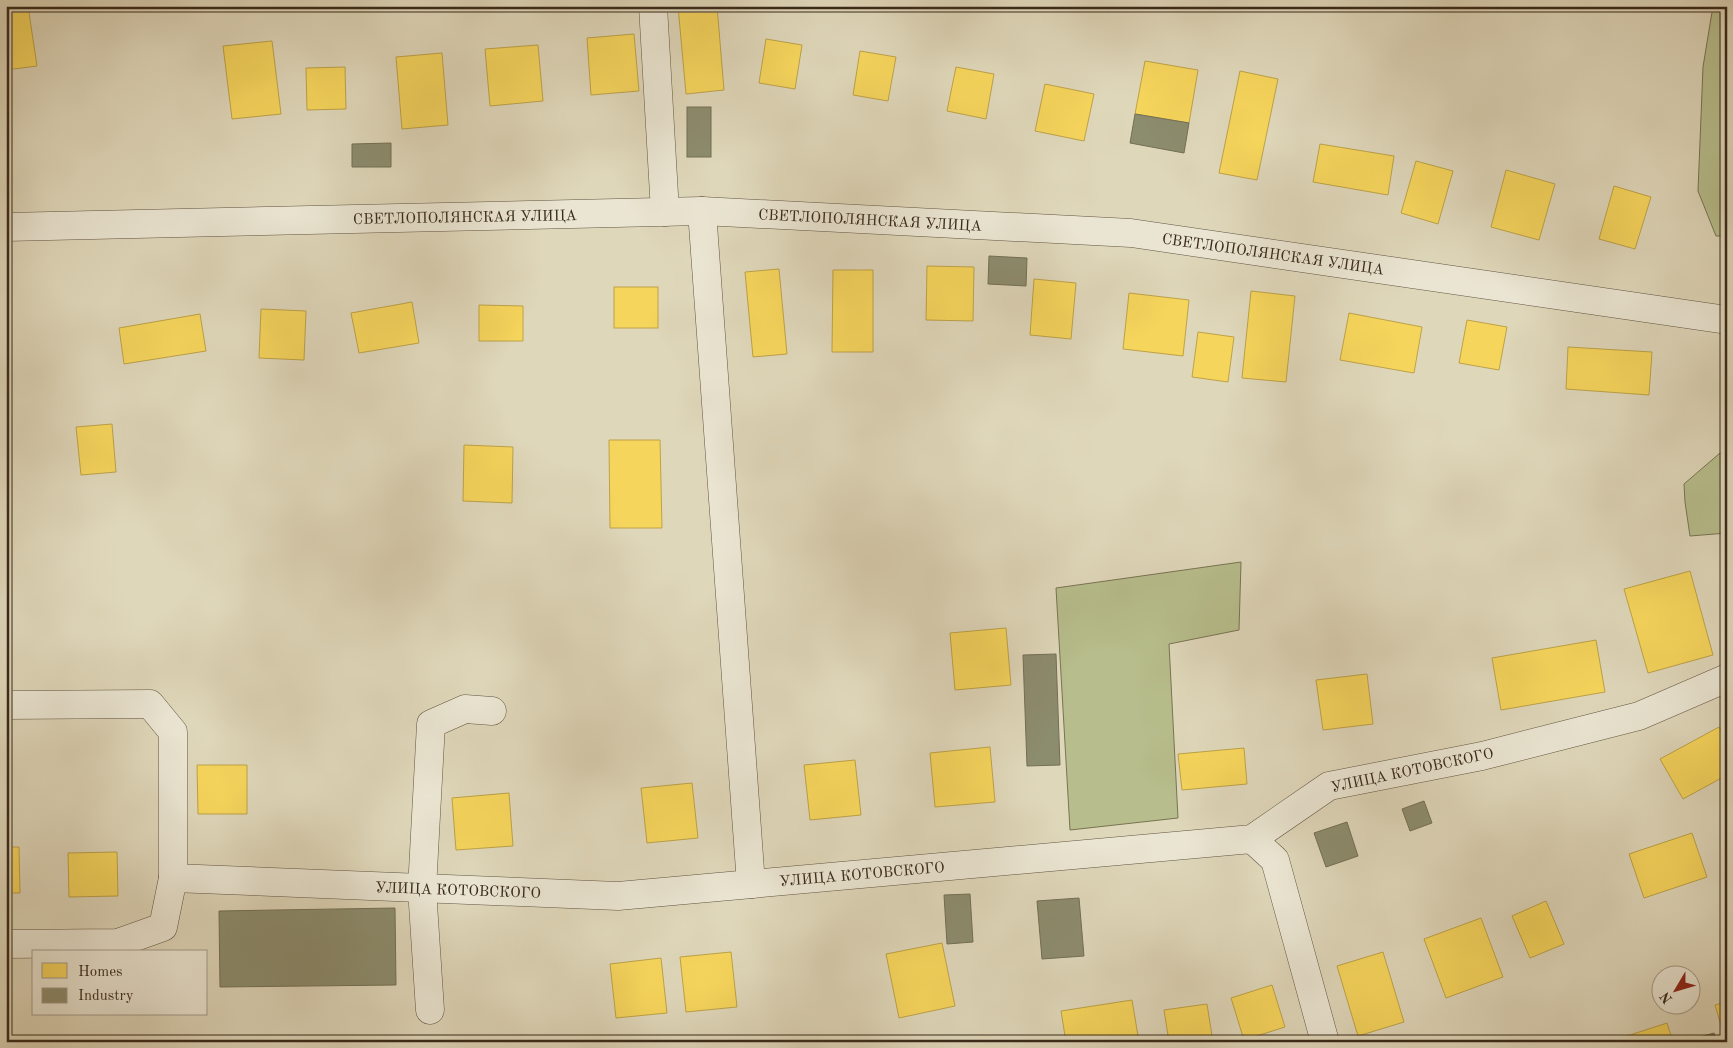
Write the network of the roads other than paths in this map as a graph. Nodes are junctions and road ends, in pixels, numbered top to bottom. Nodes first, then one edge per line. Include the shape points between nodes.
1 (652, 6) edge
2 (702, 211) junction
3 (664, 212) junction
4 (6, 227) edge
5 (1727, 320) edge
6 (1727, 678) edge
7 (6, 704) edge
8 (492, 711) dead end
9 (1252, 839) junction
10 (173, 878) junction
11 (751, 884) junction
12 (422, 889) junction
13 (6, 944) edge
14 (430, 1010) dead end
15 (1325, 1042) edge

1 - 3 street
2 - 3 street, СВЕТЛОПОЛЯНСКАЯ УЛИЦА
2 - 5 street, СВЕТЛОПОЛЯНСКАЯ УЛИЦА via 1131,233
2 - 11 street
3 - 4 street, СВЕТЛОПОЛЯНСКАЯ УЛИЦА
6 - 9 street, УЛИЦА КОТОВСКОГО via 1639,716 1482,756 1329,786
7 - 10 street via 150,704 173,732
8 - 12 street via 465,710 431,724
9 - 11 street, УЛИЦА КОТОВСКОГО
9 - 15 street via 1275,860
10 - 12 street, УЛИЦА КОТОВСКОГО
10 - 13 street via 162,927 118,942
11 - 12 street, УЛИЦА КОТОВСКОГО via 618,896
12 - 14 street

